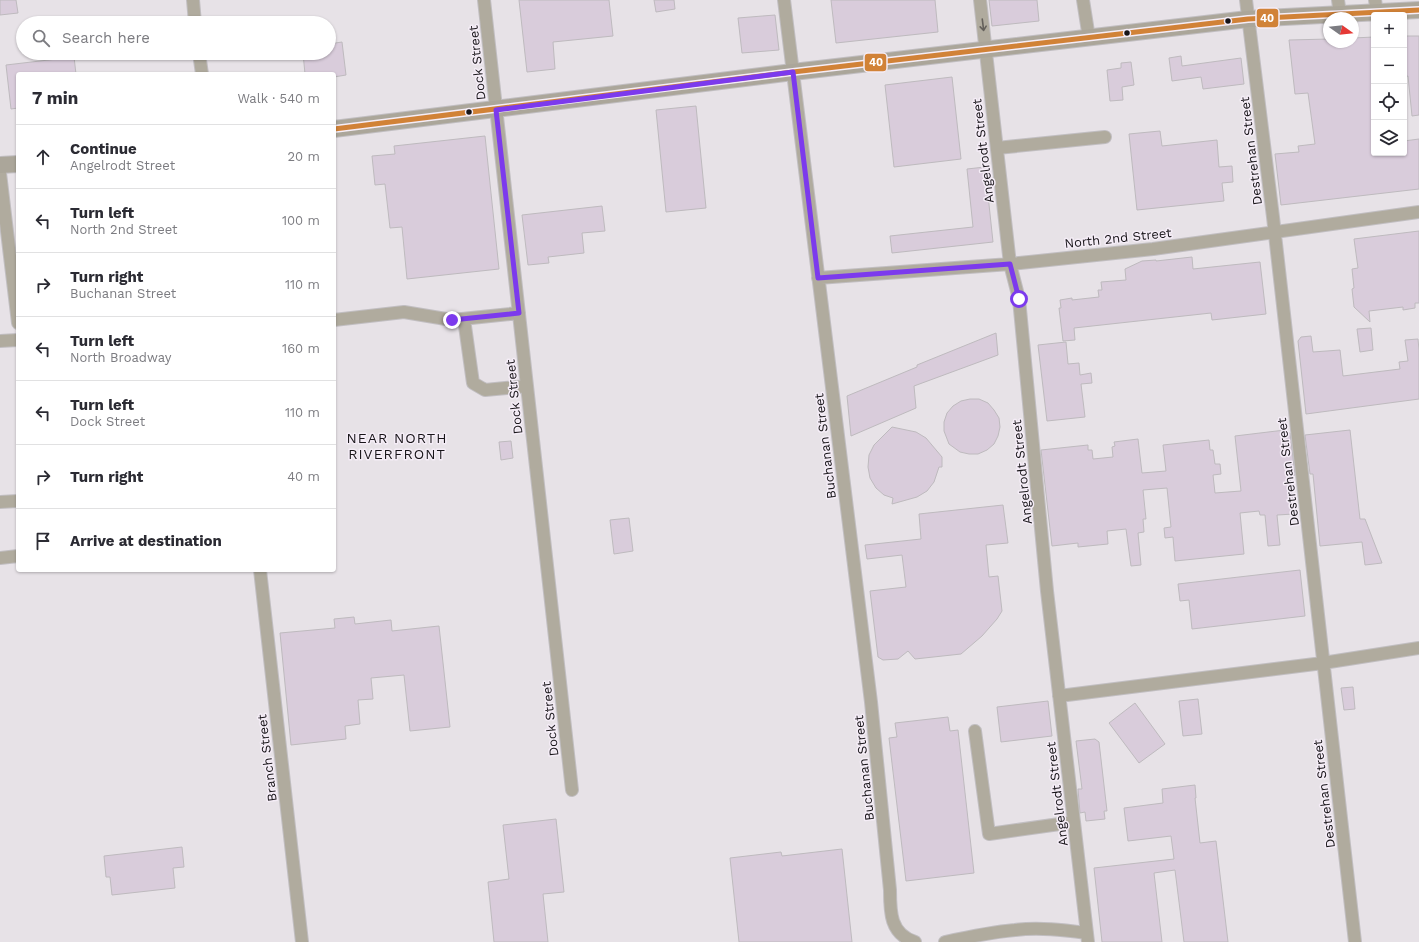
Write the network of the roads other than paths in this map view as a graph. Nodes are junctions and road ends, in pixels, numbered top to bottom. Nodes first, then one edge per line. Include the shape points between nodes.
1 (192, 0) edge
2 (484, 0) edge
3 (784, 0) edge
4 (980, 0) edge
5 (1084, 0) edge
6 (1246, 0) edge
7 (1376, 6) edge
8 (1339, 7) edge
9 (1419, 10) edge
10 (195, 16) edge
11 (1248, 19) junction
12 (1089, 38) junction
13 (986, 50) junction
14 (200, 60) edge
15 (202, 72) edge
16 (793, 72) junction
17 (496, 110) junction
18 (336, 128) edge
19 (1105, 137) dead end
20 (997, 148) junction
21 (16, 164) edge
22 (0, 165) edge
23 (0, 174) edge
24 (1419, 212) edge
25 (1275, 232) junction
26 (1010, 264) junction
27 (818, 278) junction
28 (16, 306) edge
29 (519, 313) junction
30 (464, 319) junction
31 (336, 320) edge
32 (16, 340) edge
33 (0, 341) edge
34 (527, 386) junction
35 (16, 501) edge
36 (0, 502) edge
37 (16, 556) edge
38 (0, 558) edge
39 (260, 572) edge
40 (1419, 648) edge
41 (1323, 662) junction
42 (1059, 696) junction
43 (976, 731) dead end
44 (572, 790) dead end
45 (1074, 822) junction
46 (1087, 938) edge
47 (302, 942) edge
48 (915, 942) edge
49 (945, 942) edge
50 (1356, 942) edge

1 - 10 street
2 - 17 street, Dock Street
3 - 16 street, Buchanan Street
4 -> 13 street, Angelrodt Street
5 - 12 street
6 - 11 street, Destrehan Street
7 - 8 main road
7 - 9 main road
8 - 11 main road
11 - 12 main road
11 - 25 street, Destrehan Street
12 - 13 main road
13 - 16 main road
13 - 20 street, Angelrodt Street
14 - 15 street
16 - 17 main road
16 - 27 street, Buchanan Street
17 - 18 main road
17 - 29 street, Dock Street
19 - 20 street
20 - 26 street, Angelrodt Street
21 - 22 main road
23 - 28 street
24 - 25 street, North 2nd Street
25 - 26 street, North 2nd Street via 1153,249
25 - 41 street, Destrehan Street
26 - 27 street, North 2nd Street
26 - 42 street, Angelrodt Street via 1019,299
27 - 48 street, Buchanan Street via 871,702 890,905 899,933
29 - 30 street
29 - 34 street, Dock Street
30 - 31 street via 452,320 404,312
30 - 34 street via 473,383 485,390
32 - 33 street
34 - 44 street, Dock Street
35 - 36 street
37 - 38 street
39 - 47 street, Branch Street
40 - 41 street
41 - 42 street
41 - 50 street, Destrehan Street
42 - 45 street, Angelrodt Street
43 - 45 street via 989,834
45 - 46 street, Angelrodt Street
46 - 49 street via 1060,930 1016,930

